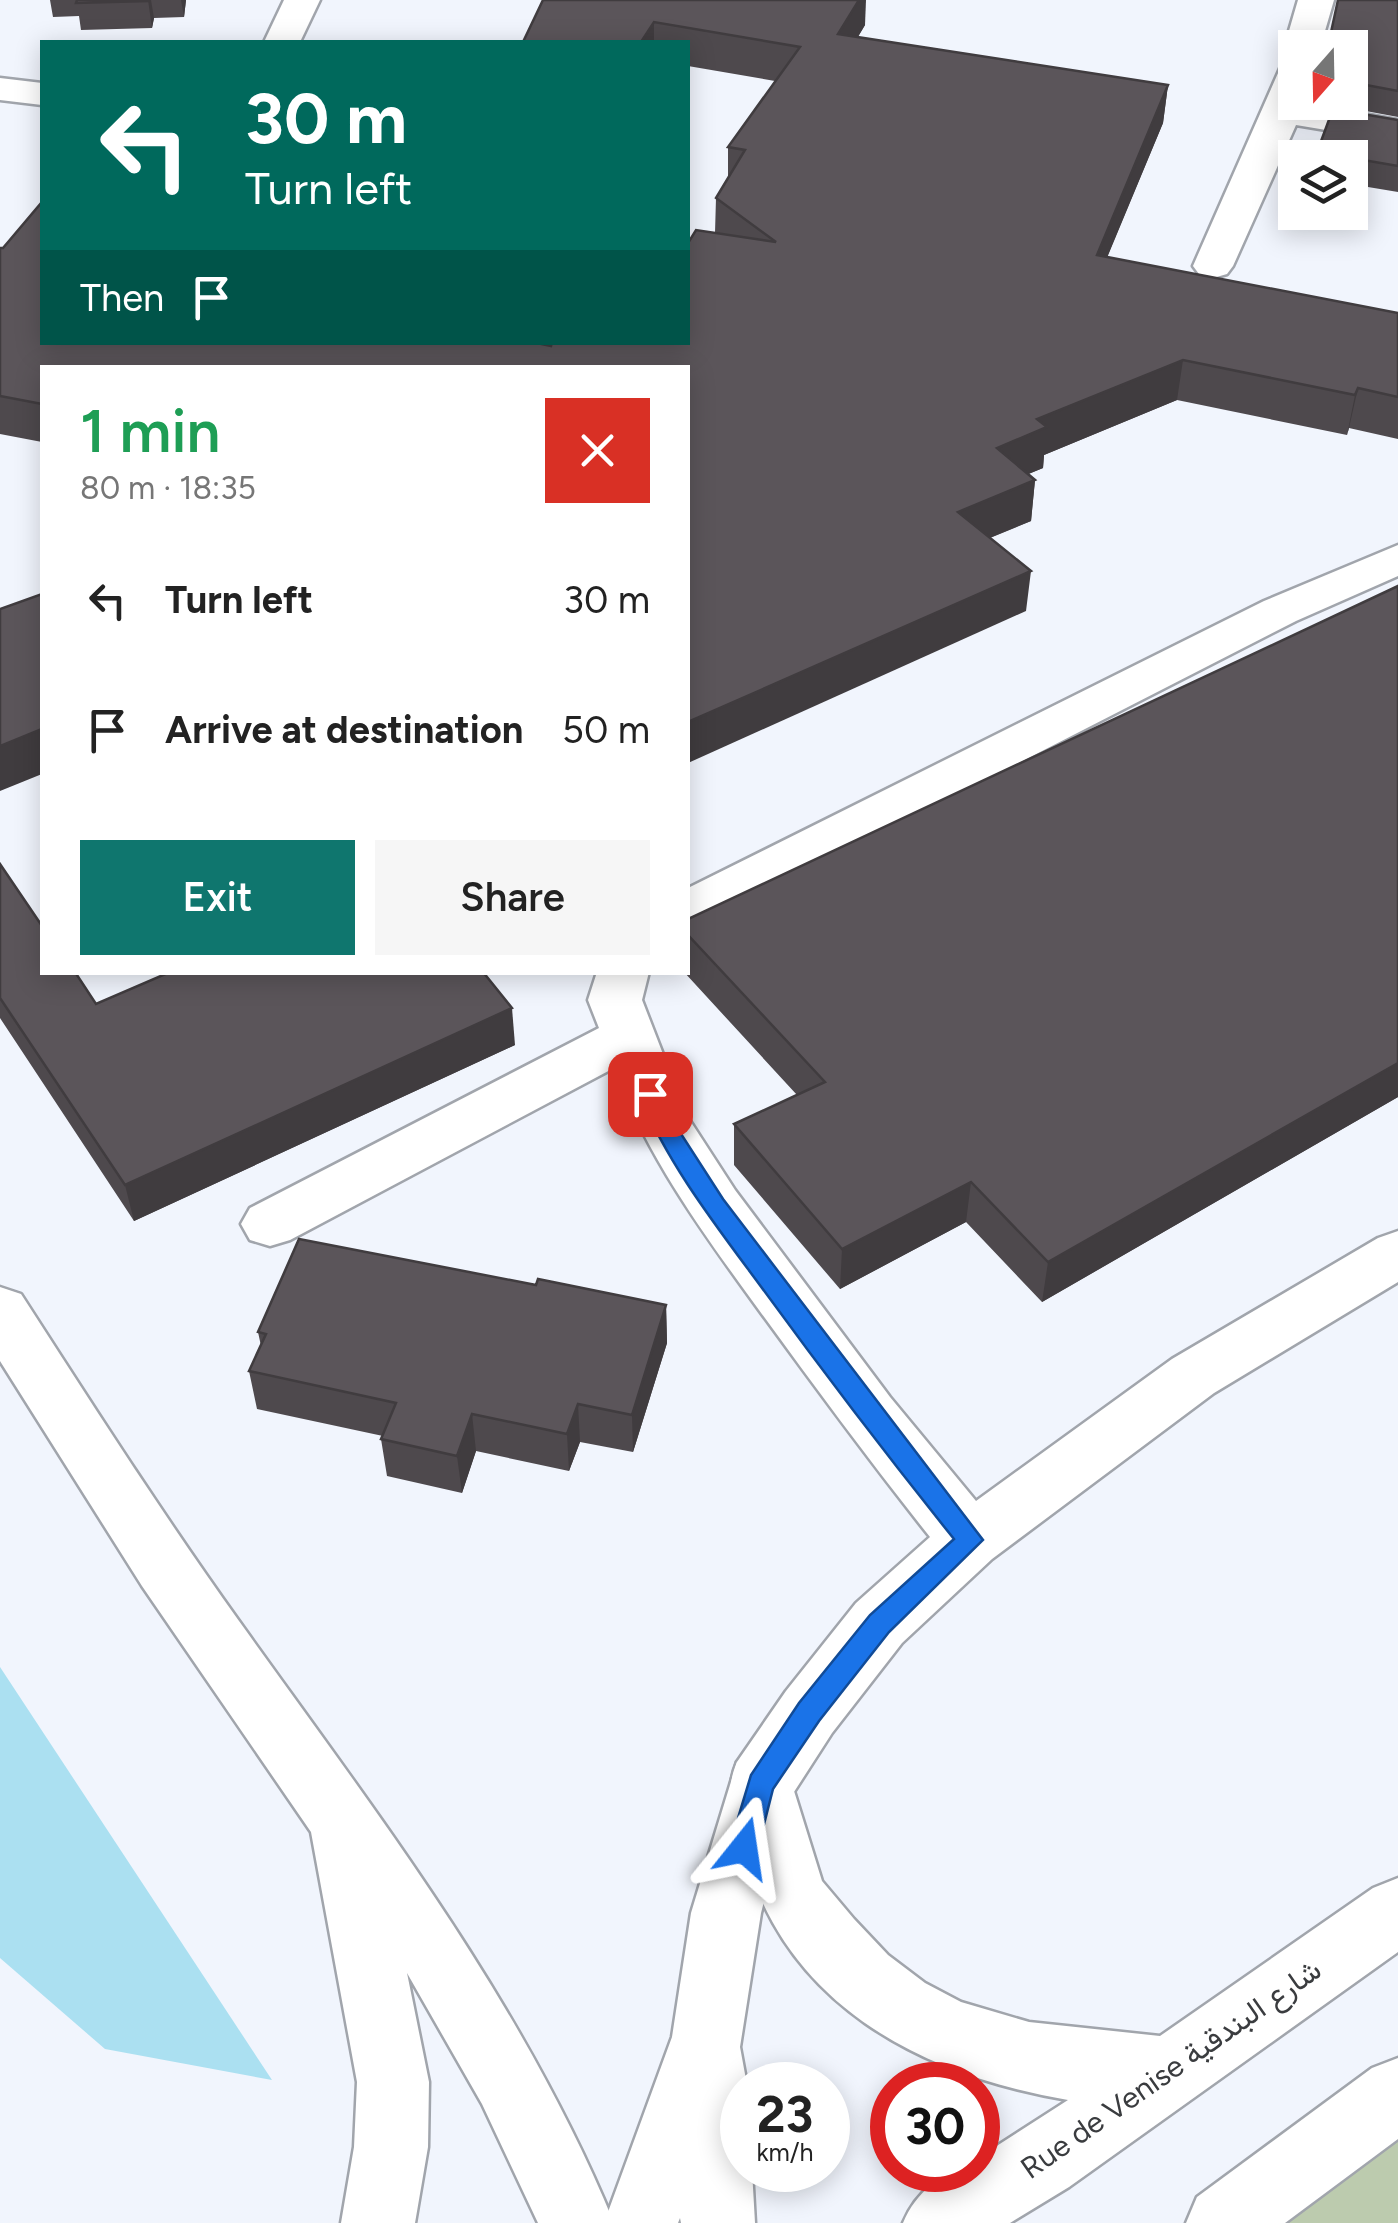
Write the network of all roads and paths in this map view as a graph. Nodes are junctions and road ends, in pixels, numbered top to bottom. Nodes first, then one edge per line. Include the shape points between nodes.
1 (302, 0) edge
2 (1316, 0) edge
3 (1307, 30) edge
4 (283, 40) edge
5 (0, 90) edge
6 (40, 94) edge
7 (1279, 120) edge
8 (1331, 120) edge
9 (1398, 131) edge
10 (1212, 266) dead end
11 (1398, 559) edge
12 (690, 909) edge
13 (621, 975) edge
14 (628, 1037) junction
15 (270, 1224) dead end
16 (1398, 1254) edge
17 (0, 1311) edge
18 (970, 1540) junction
19 (761, 1784) junction
20 (340, 1816) junction
21 (1398, 1911) edge
22 (708, 2037) junction
23 (1172, 2072) junction
24 (1398, 2094) edge
25 (378, 2223) edge
26 (577, 2223) edge
27 (642, 2223) edge
28 (718, 2223) edge
29 (940, 2223) edge
30 (1223, 2223) edge

1 - 4 main road
2 - 3 main road
5 - 6 main road
7 - 10 main road
8 - 9 main road
11 - 12 main road
13 - 14 main road via 615,1000
14 - 15 main road
14 - 18 main road via 662,1122 715,1206
16 - 18 main road via 1194,1376
17 - 20 main road via 164,1567
18 - 19 main road via 879,1623
19 - 22 main road via 726,1913
19 - 23 main road via 796,1902 844,1963 888,2003 938,2031 1022,2059
20 - 25 main road via 393,2082
20 - 26 main road via 490,2048
21 - 23 main road, Rue de Venise شارع البندقية
22 - 27 main road
22 - 28 main road
23 - 29 main road, Rue de Venise شارع البندقية
24 - 30 main road

